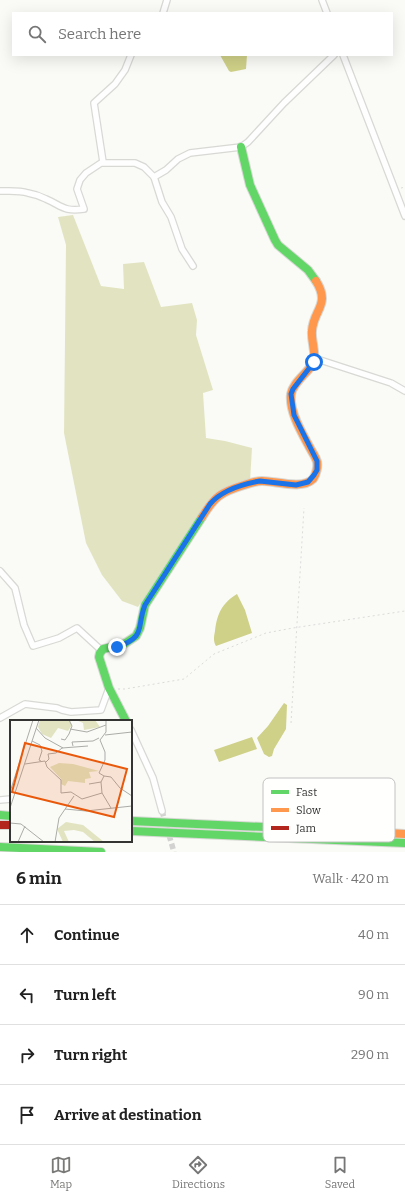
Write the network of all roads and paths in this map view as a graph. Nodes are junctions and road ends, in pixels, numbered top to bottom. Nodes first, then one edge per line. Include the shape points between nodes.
1 (167, 0) edge
2 (322, 0) edge
3 (163, 12) edge
4 (327, 12) edge
5 (131, 56) edge
6 (333, 56) edge
7 (343, 56) edge
8 (241, 147) junction
9 (104, 162) junction
10 (154, 177) junction
11 (0, 191) edge
12 (405, 216) edge
13 (193, 266) dead end
14 (314, 358) junction
15 (405, 391) edge
16 (304, 508) dead end
17 (0, 571) edge
18 (405, 611) edge
19 (297, 627) junction
20 (101, 650) junction
21 (109, 688) junction
22 (0, 718) edge
23 (125, 720) edge
24 (291, 723) dead end
25 (132, 732) edge
26 (10, 799) edge
27 (0, 800) edge
28 (162, 811) tunnel mouth
29 (0, 815) edge
30 (10, 816) edge
31 (132, 821) edge
32 (0, 824) edge
33 (10, 825) edge
34 (263, 827) edge
35 (132, 831) edge
36 (395, 834) edge
37 (405, 834) edge
38 (263, 837) edge
39 (382, 842) edge
40 (405, 843) edge
41 (0, 847) edge
42 (101, 852) edge

1 - 3 street
2 - 4 street
5 - 9 street via 117,81 94,103
6 - 8 street
7 - 12 street
8 - 10 street via 190,153
8 - 14 main road via 250,185 275,240 314,276 320,290 321,304 312,336
9 - 10 street via 135,163 144,167
9 - 11 street via 80,180 77,189 84,209 64,208 26,192
10 - 13 street via 182,249
14 - 15 street via 391,383
14 - 20 main road via 313,364 291,394 294,415 317,461 317,470 312,478 308,482 296,485 259,481 216,497 145,605 138,633 122,645
16 - 19 path
17 - 20 street via 15,588 24,625 33,646 59,638 77,628
18 - 19 path
19 - 21 path via 266,633 224,649 184,679 125,689
19 - 24 path
20 - 21 main road via 98,657
21 - 22 street via 101,710 71,712 25,704
21 - 23 main road
25 - 28 street via 153,778
26 - 27 street
29 - 30 main road
31 - 34 main road
32 - 33 main road
35 - 38 main road
36 - 37 main road
39 - 40 main road
41 - 42 main road

